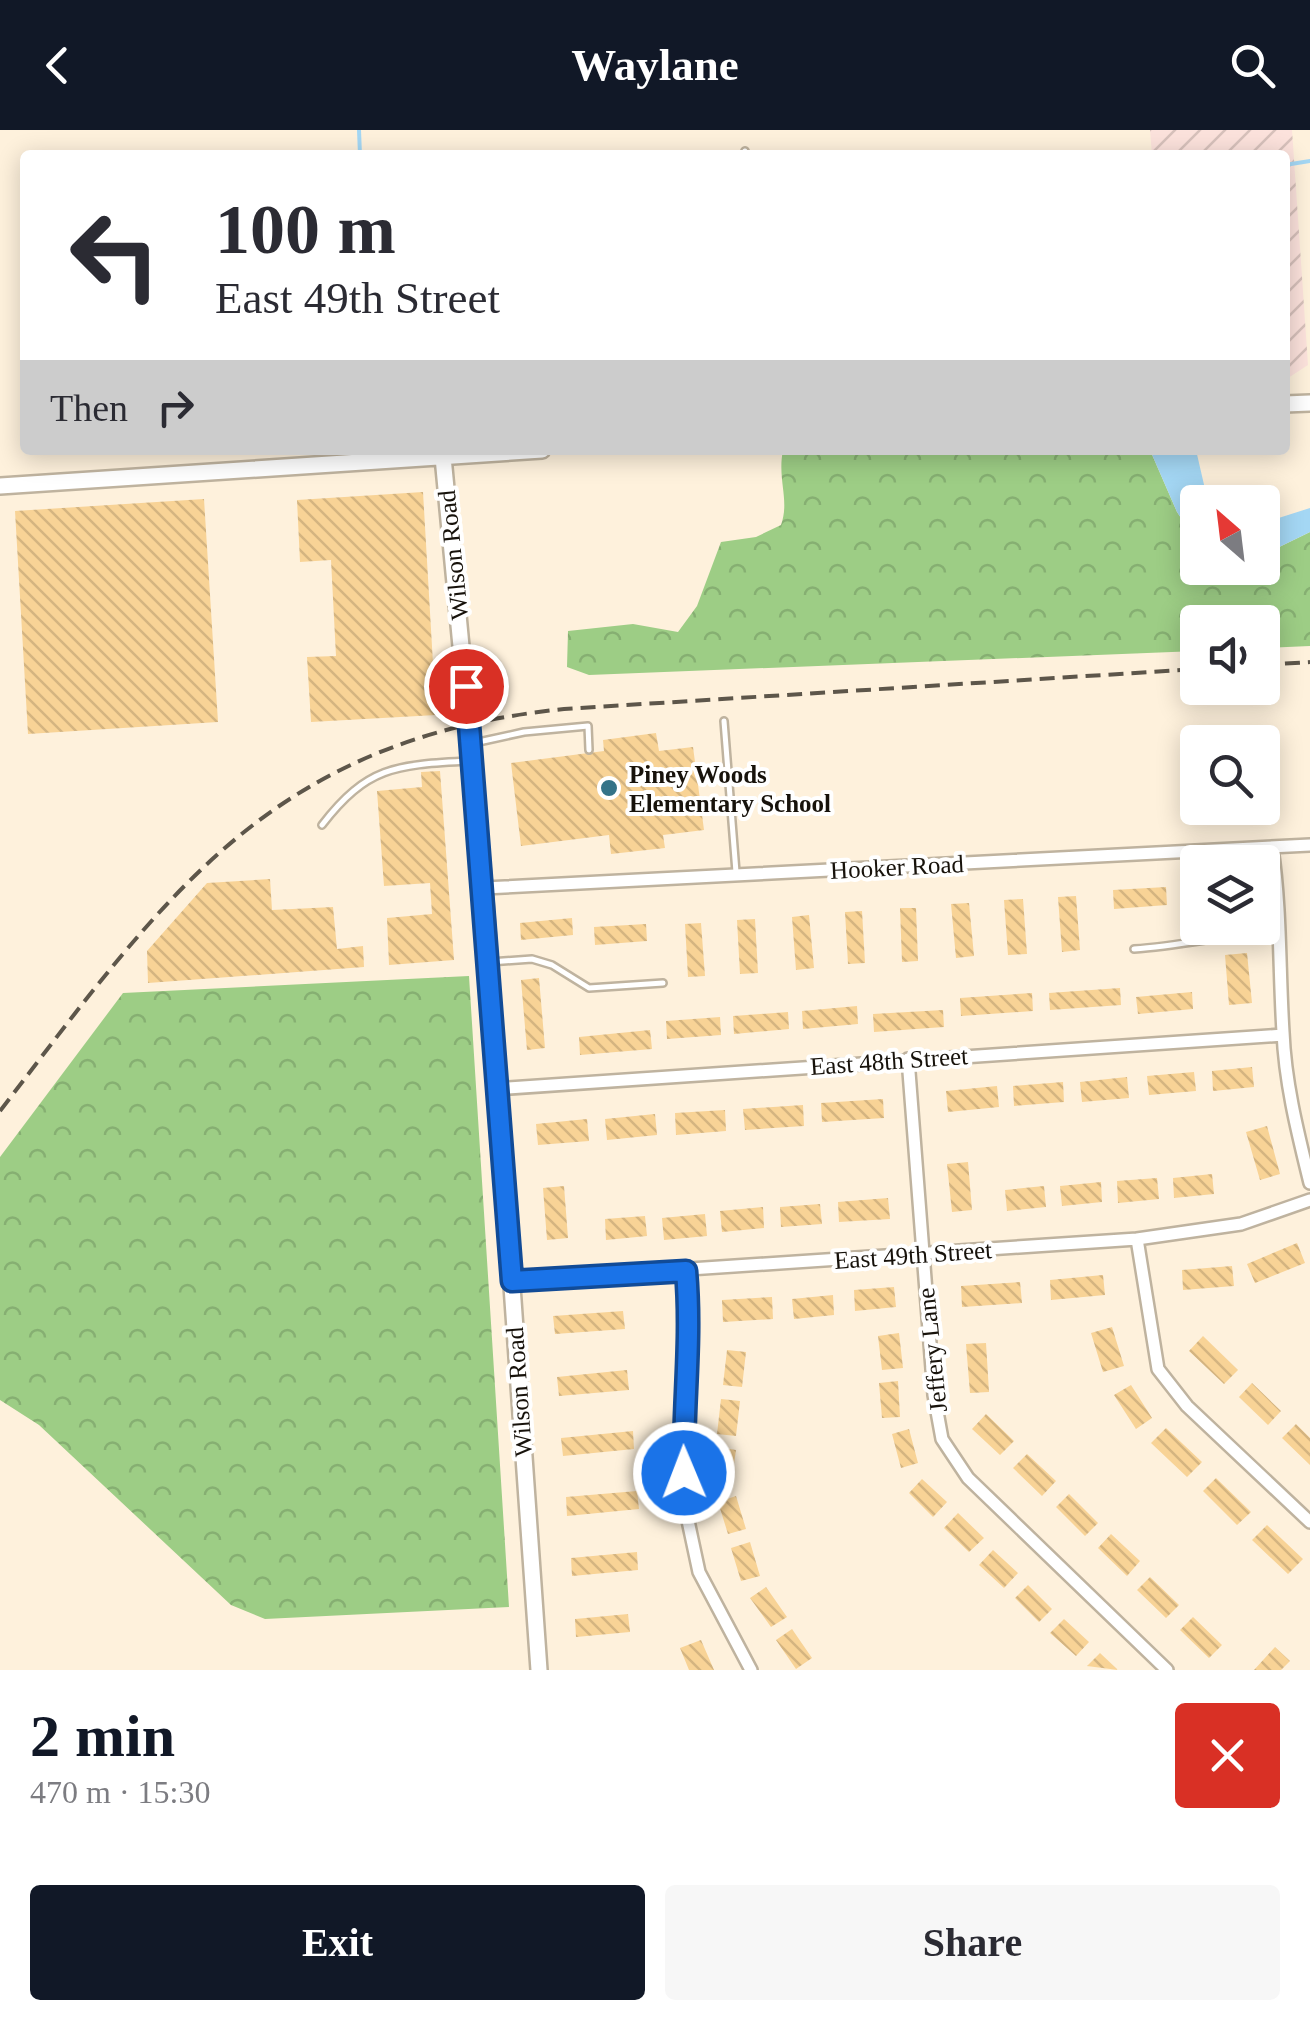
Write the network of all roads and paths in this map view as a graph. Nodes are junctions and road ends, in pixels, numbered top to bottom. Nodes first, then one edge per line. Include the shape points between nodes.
1 (471, 455) edge
2 (442, 457) junction
3 (0, 486) edge
4 (724, 721) dead end
5 (471, 744) junction
6 (589, 750) dead end
7 (472, 761) junction
8 (322, 825) dead end
9 (1310, 845) edge
10 (1280, 847) edge
11 (1180, 853) edge
12 (736, 875) junction
13 (484, 888) junction
14 (1280, 922) edge
15 (1281, 931) junction
16 (1134, 950) dead end
17 (488, 962) junction
18 (664, 983) dead end
19 (1283, 1035) junction
20 (908, 1059) junction
21 (495, 1089) junction
22 (1305, 1144) edge
23 (1310, 1183) edge
24 (1310, 1200) edge
25 (1137, 1240) junction
26 (923, 1255) junction
27 (686, 1271) junction
28 (512, 1281) junction
29 (1310, 1522) edge
30 (539, 1670) edge
31 (751, 1670) edge
32 (1167, 1670) edge

1 - 2 street
2 - 3 street
2 - 5 street, Wilson Road
4 - 12 lane
5 - 6 lane via 588,726
5 - 7 street, Wilson Road
7 - 8 lane via 400,765 376,774
7 - 13 street, Wilson Road
9 - 10 street, Hooker Road
11 - 12 street, Hooker Road
12 - 13 street, Hooker Road
13 - 17 street, Wilson Road
14 - 15 street
15 - 16 lane
15 - 19 street
17 - 18 lane via 552,964 590,988
17 - 21 street, Wilson Road
19 - 20 street, East 48th Street
19 - 22 street
20 - 21 street, East 48th Street
20 - 26 street, Jeffery Lane
21 - 28 street, Wilson Road
22 - 23 street
24 - 25 street, East 49th Street via 1241,1224
25 - 26 street, East 49th Street
25 - 29 street via 1158,1369 1187,1406
26 - 27 street, East 49th Street
26 - 32 street, Jeffery Lane via 942,1438 968,1478
27 - 28 street, East 49th Street
27 - 31 street via 692,1339 683,1415 684,1502 699,1572
28 - 30 street, Wilson Road

